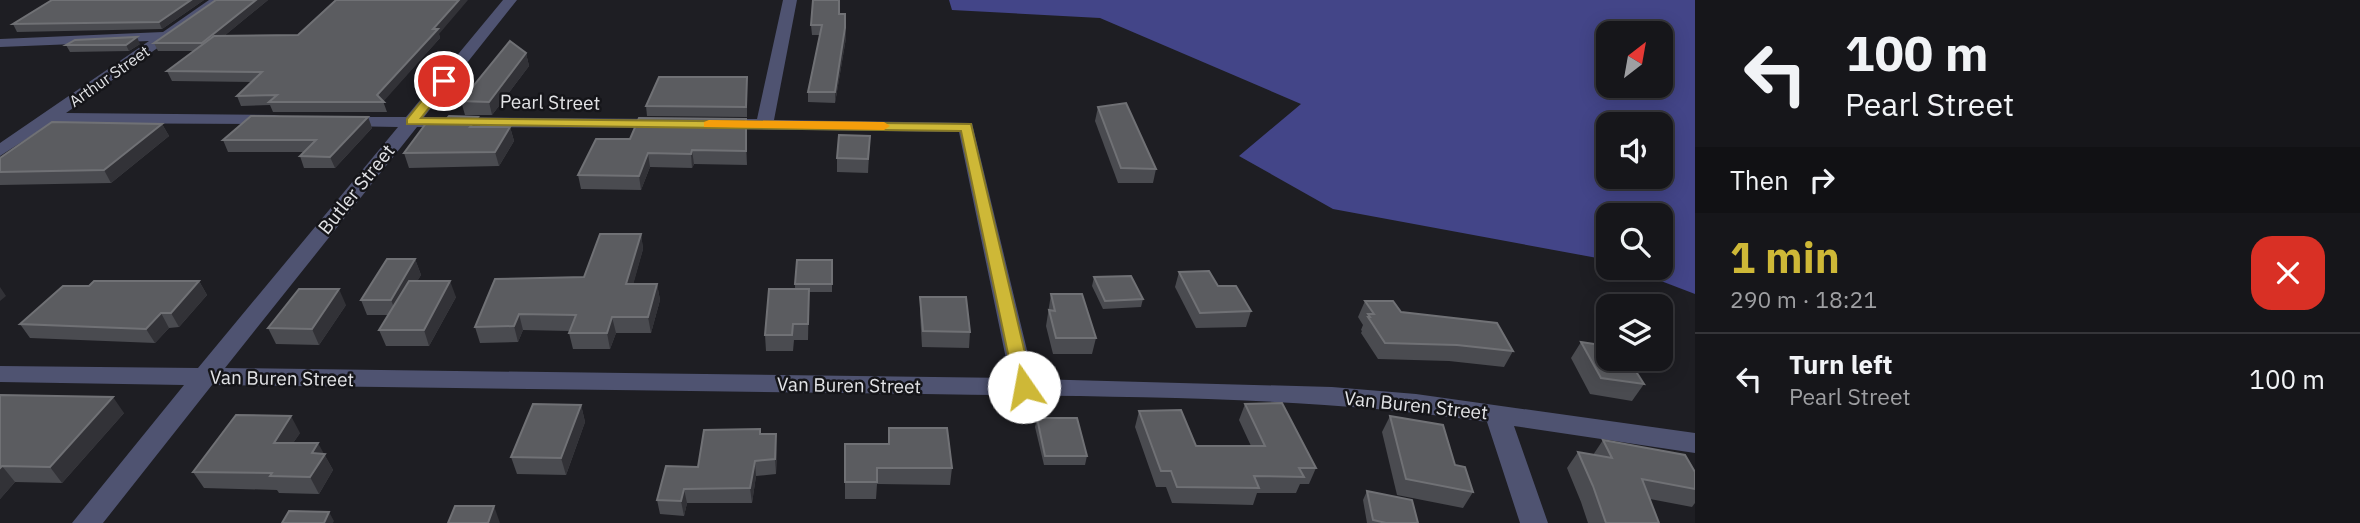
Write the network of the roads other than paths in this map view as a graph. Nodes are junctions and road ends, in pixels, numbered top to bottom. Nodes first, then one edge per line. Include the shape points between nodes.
1 (218, 0) edge
2 (510, 0) edge
3 (790, 0) edge
4 (166, 36) junction
5 (0, 43) edge
6 (49, 118) junction
7 (286, 120) edge
8 (328, 120) edge
9 (411, 121) junction
10 (764, 125) junction
11 (0, 151) edge
12 (0, 374) edge
13 (202, 377) junction
14 (1024, 387) junction
15 (1497, 414) junction
16 (1695, 443) edge
17 (86, 523) edge
18 (1534, 523) edge

1 - 4 street, Arthur Street
2 - 9 street, Butler Street
3 - 10 street
4 - 5 street
4 - 6 street, Arthur Street
6 - 7 street
6 - 11 street, Arthur Street
8 - 9 street, Pearl Street
9 - 10 street, Pearl Street
9 - 13 street, Butler Street
10 - 14 street, Pearl Street via 967,127
12 - 13 street, Van Buren Street
13 - 14 street, Van Buren Street
13 - 17 street, Butler Street
14 - 15 street, Van Buren Street via 1332,396
15 - 16 street, Van Buren Street
15 - 18 street

